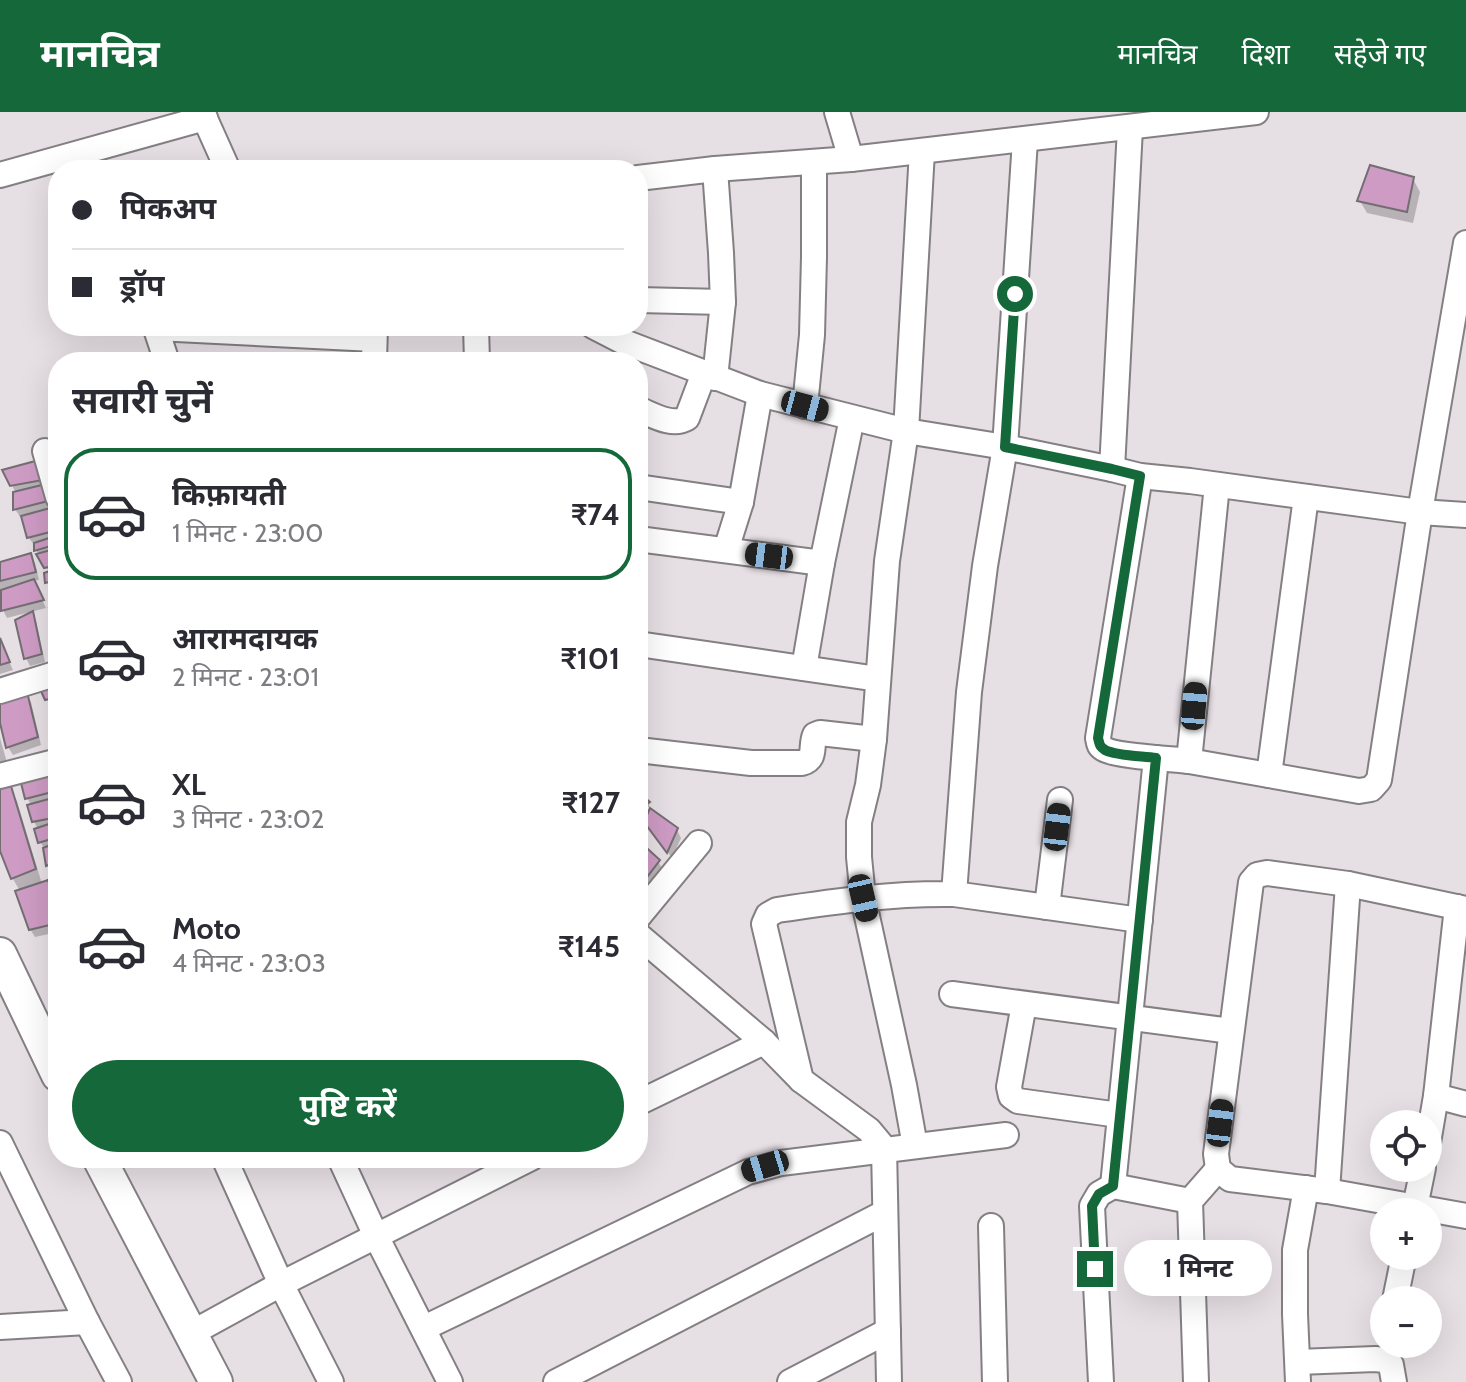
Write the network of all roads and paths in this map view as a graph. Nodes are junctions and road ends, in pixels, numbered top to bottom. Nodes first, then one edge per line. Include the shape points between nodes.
1 (837, 112) edge
2 (1256, 112) edge
3 (204, 115) edge
4 (1102, 121) edge
5 (1130, 128) junction
6 (1025, 140) junction
7 (922, 151) junction
8 (851, 159) junction
9 (51, 160) edge
10 (224, 160) edge
11 (48, 161) edge
12 (814, 162) junction
13 (715, 169) junction
14 (0, 175) edge
15 (648, 177) edge
16 (1466, 243) edge
17 (648, 300) edge
18 (723, 302) junction
19 (286, 336) edge
20 (628, 336) edge
21 (374, 342) edge
22 (710, 376) junction
23 (760, 394) junction
24 (805, 406) junction
25 (648, 413) edge
26 (852, 418) junction
27 (906, 431) junction
28 (1005, 447) junction
29 (45, 451) dead end
30 (48, 462) edge
31 (1112, 469) junction
32 (1140, 476) junction
33 (1217, 485) junction
34 (648, 488) edge
35 (1306, 497) junction
36 (741, 502) junction
37 (1420, 512) junction
38 (1466, 515) edge
39 (648, 540) edge
40 (726, 550) junction
41 (822, 563) junction
42 (648, 645) edge
43 (804, 668) junction
44 (48, 676) edge
45 (878, 679) junction
46 (0, 691) edge
47 (874, 739) junction
48 (648, 757) edge
49 (1156, 758) junction
50 (1189, 761) junction
51 (48, 769) edge
52 (1269, 775) junction
53 (0, 776) edge
54 (1060, 800) dead end
55 (699, 843) dead end
56 (1348, 884) junction
57 (954, 894) junction
58 (863, 898) junction
59 (648, 905) edge
60 (1047, 907) junction
61 (1462, 908) edge
62 (1140, 920) junction
63 (648, 950) edge
64 (0, 954) edge
65 (952, 994) dead end
66 (1457, 995) edge
67 (1024, 1004) junction
68 (1129, 1019) junction
69 (1231, 1031) junction
70 (764, 1042) junction
71 (48, 1054) edge
72 (801, 1080) junction
73 (1436, 1096) junction
74 (648, 1098) edge
75 (1466, 1104) edge
76 (1434, 1110) edge
77 (1119, 1115) junction
78 (1006, 1135) dead end
79 (0, 1143) edge
80 (915, 1146) junction
81 (884, 1148) junction
82 (104, 1168) edge
83 (226, 1168) edge
84 (345, 1168) edge
85 (511, 1168) edge
86 (1218, 1169) junction
87 (1113, 1186) junction
88 (1317, 1190) junction
89 (1370, 1200) edge
90 (1190, 1201) junction
91 (884, 1213) junction
92 (1442, 1213) edge
93 (1466, 1216) edge
94 (991, 1226) dead end
95 (376, 1236) junction
96 (281, 1284) junction
97 (87, 1322) junction
98 (0, 1327) edge
99 (424, 1328) junction
100 (888, 1331) junction
101 (190, 1334) junction
102 (1298, 1372) edge
103 (119, 1382) edge
104 (216, 1382) edge
105 (331, 1382) edge
106 (450, 1382) edge
107 (556, 1382) edge
108 (790, 1382) edge
109 (889, 1382) edge
110 (995, 1382) edge
111 (1101, 1382) edge
112 (1196, 1382) edge
113 (1394, 1382) edge

1 - 8 street
2 - 5 street
3 - 9 street
3 - 10 street
4 - 5 street
4 - 6 street
5 - 31 street
6 - 7 street
6 - 28 street
7 - 8 street
7 - 27 street
8 - 12 street
11 - 14 street
12 - 13 street
12 - 24 street via 812,335
13 - 15 street
13 - 18 street
16 - 37 street
17 - 18 street
18 - 22 street
19 - 21 street
20 - 22 street
22 - 23 street
22 - 25 street via 682,422
23 - 24 street
23 - 36 street
24 - 26 street
26 - 27 street
26 - 41 street
27 - 28 street
27 - 45 street via 887,561
28 - 31 street
28 - 57 street via 969,692
29 - 30 street
31 - 32 street
32 - 33 street
32 - 49 street via 1098,738 1110,752
33 - 35 street
33 - 50 street
34 - 36 street
35 - 37 street
35 - 52 street
36 - 40 street
37 - 38 street
37 - 52 street via 1379,780 1371,789 1359,791
39 - 40 street
40 - 41 street
41 - 43 street
42 - 43 street
43 - 45 street
44 - 46 street
45 - 47 street
47 - 48 street via 820,733 813,740 812,756 802,763
47 - 58 street via 859,822
49 - 50 street
49 - 62 street
50 - 52 street
51 - 53 street
54 - 60 street
55 - 59 street
56 - 61 street
56 - 69 street via 1267,873 1251,882
56 - 88 street
57 - 58 street
57 - 60 street
58 - 72 street via 777,910 764,924
58 - 80 street
60 - 62 street
61 - 66 street
62 - 68 street
63 - 70 street
64 - 71 street
65 - 67 street
66 - 73 street
67 - 68 street
67 - 77 street via 1011,1096
68 - 69 street
68 - 77 street
69 - 86 street
70 - 72 street
70 - 74 street
72 - 81 street via 869,1130
73 - 75 street
73 - 76 street
77 - 87 street
78 - 80 street
79 - 97 street
80 - 81 street
81 - 91 street
81 - 99 street via 748,1172
82 - 101 street
83 - 96 street
84 - 95 street
85 - 95 street
86 - 88 street via 1230,1179
86 - 90 street
87 - 90 street
87 - 111 street via 1092,1206
88 - 89 street
88 - 102 street via 1295,1250
90 - 112 street
91 - 100 street
91 - 107 street
92 - 93 street
94 - 110 street
95 - 96 street
95 - 99 street
96 - 101 street
96 - 105 street
97 - 98 street
97 - 103 street
99 - 106 street
100 - 108 street
100 - 109 street
101 - 104 street
102 - 113 street via 1375,1359 1391,1365

